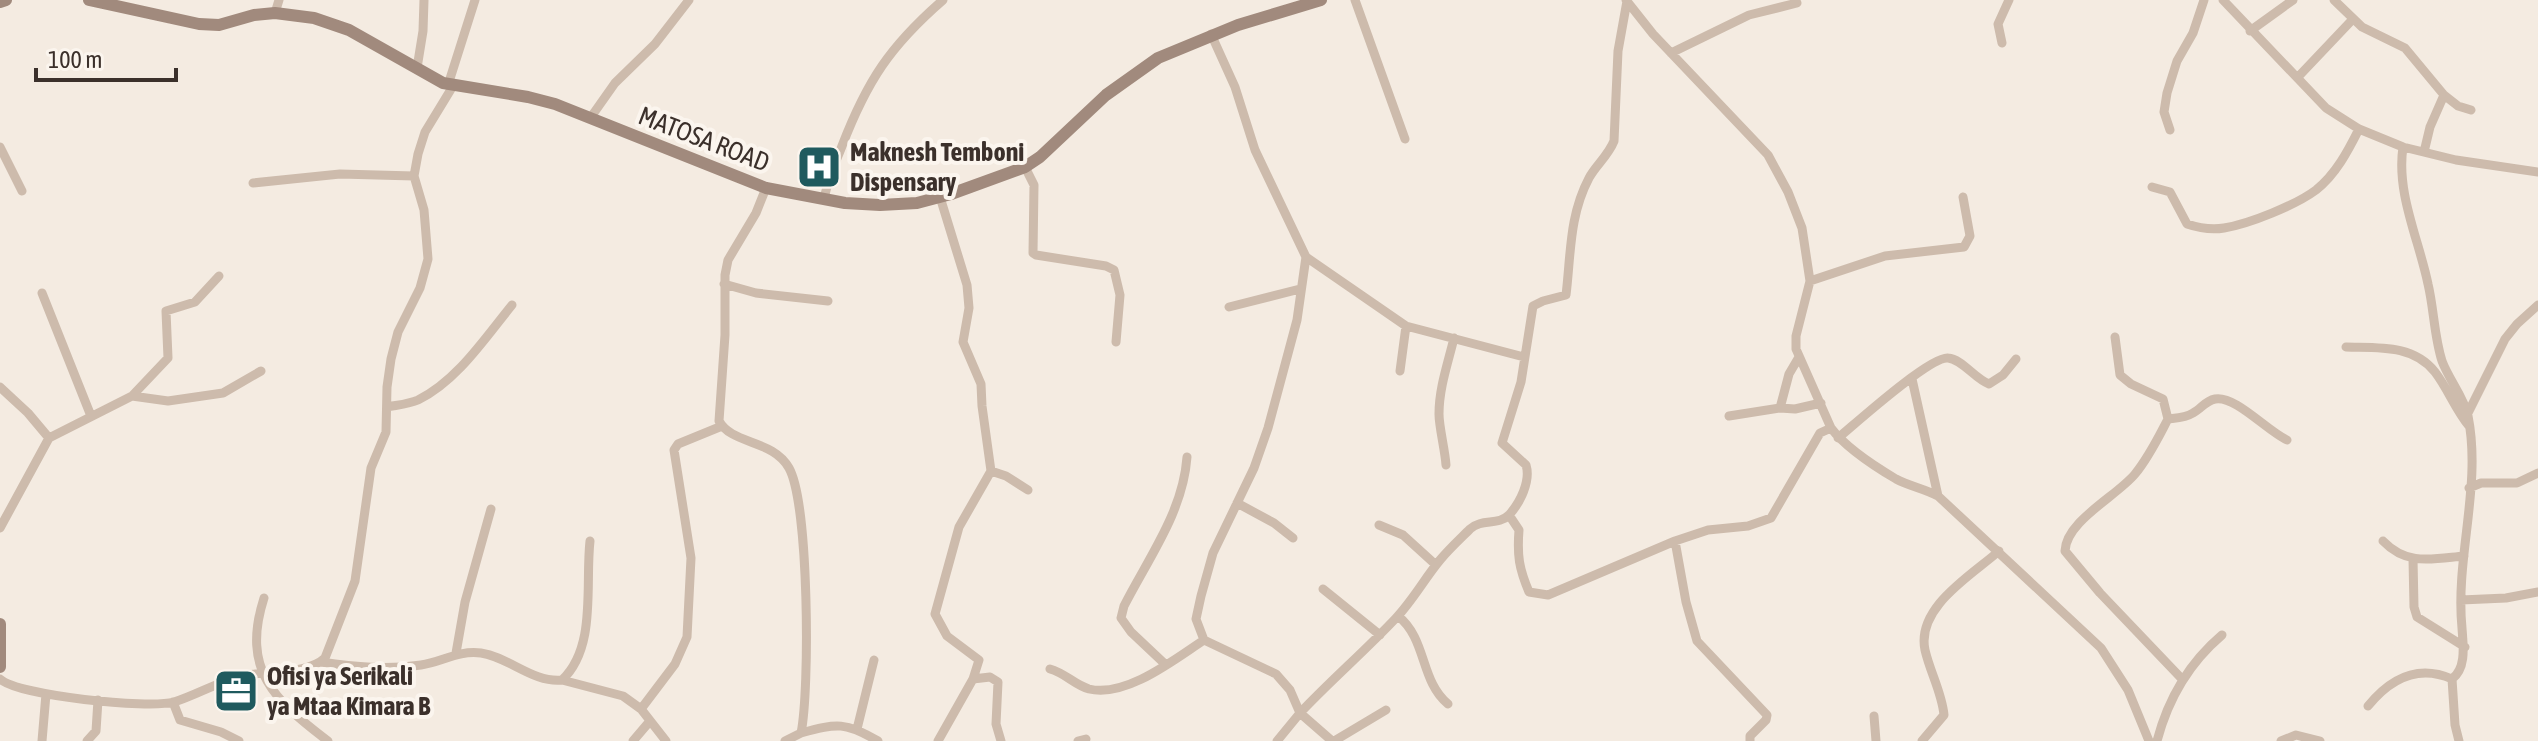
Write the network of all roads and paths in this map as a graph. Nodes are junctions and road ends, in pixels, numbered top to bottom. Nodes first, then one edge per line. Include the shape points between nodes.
1 (6, 0) edge
2 (89, 0) edge
3 (424, 0) edge
4 (475, 0) edge
5 (689, 0) edge
6 (943, 0) edge
7 (1321, 0) edge
8 (1355, 0) edge
9 (1626, 0) edge
10 (2009, 0) edge
11 (2204, 0) edge
12 (2223, 0) edge
13 (2293, 0) edge
14 (2334, 0) edge
15 (0, 2) edge
16 (1797, 3) dead end
17 (1282, 5) edge
18 (148, 6) edge
19 (277, 7) edge
20 (2353, 19) junction
21 (2250, 31) junction
22 (1211, 34) junction
23 (2002, 43) dead end
24 (1671, 53) junction
25 (417, 68) junction
26 (2298, 77) junction
27 (450, 85) junction
28 (2444, 95) junction
29 (2471, 110) dead end
30 (591, 117) junction
31 (2359, 129) junction
32 (2170, 130) dead end
33 (1405, 139) dead end
34 (0, 147) edge
35 (2403, 147) junction
36 (2424, 152) junction
37 (1025, 167) junction
38 (2538, 172) edge
39 (414, 176) junction
40 (253, 183) dead end
41 (2152, 187) dead end
42 (766, 188) junction
43 (22, 191) dead end
44 (940, 197) junction
45 (1963, 197) dead end
46 (824, 200) junction
47 (1306, 257) junction
48 (219, 276) dead end
49 (1810, 281) junction
50 (724, 284) junction
51 (1300, 289) junction
52 (42, 293) dead end
53 (828, 301) dead end
54 (512, 305) dead end
55 (2538, 305) edge
56 (1229, 307) dead end
57 (1406, 326) junction
58 (2115, 337) dead end
59 (1454, 338) junction
60 (1116, 342) dead end
61 (2346, 347) dead end
62 (1524, 357) junction
63 (1799, 357) junction
64 (2016, 359) dead end
65 (261, 371) dead end
66 (1400, 371) dead end
67 (1912, 379) junction
68 (0, 387) edge
69 (132, 396) junction
70 (1821, 403) junction
71 (387, 407) junction
72 (1780, 408) junction
73 (2468, 413) junction
74 (91, 416) junction
75 (1729, 416) dead end
76 (2168, 419) junction
77 (722, 426) junction
78 (2469, 426) junction
79 (1831, 428) junction
80 (49, 438) junction
81 (1838, 438) junction
82 (2287, 440) dead end
83 (1187, 457) dead end
84 (1446, 465) dead end
85 (991, 471) junction
86 (2538, 473) edge
87 (2469, 488) junction
88 (1028, 490) dead end
89 (1938, 496) junction
90 (1237, 503) junction
91 (491, 509) dead end
92 (1509, 515) junction
93 (1379, 525) dead end
94 (0, 528) edge
95 (1293, 538) dead end
96 (590, 541) dead end
97 (1675, 541) junction
98 (2383, 541) dead end
99 (1999, 551) junction
100 (2464, 556) junction
101 (2413, 559) junction
102 (1436, 565) junction
103 (1323, 589) dead end
104 (2538, 592) edge
105 (264, 598) dead end
106 (2461, 600) junction
107 (1398, 616) junction
108 (0, 624) edge
109 (1380, 635) junction
110 (2222, 635) dead end
111 (1204, 640) junction
112 (2465, 647) junction
113 (456, 653) junction
114 (874, 660) dead end
115 (321, 662) junction
116 (1166, 665) junction
117 (0, 667) edge
118 (1050, 669) dead end
119 (263, 674) junction
120 (0, 679) edge
121 (973, 679) junction
122 (2182, 679) junction
123 (2452, 679) junction
124 (562, 680) junction
125 (46, 694) junction
126 (98, 700) junction
127 (173, 702) junction
128 (1448, 704) dead end
129 (2368, 706) dead end
130 (641, 709) junction
131 (1386, 710) dead end
132 (1300, 713) junction
133 (1874, 716) dead end
134 (650, 721) junction
135 (857, 729) junction
136 (801, 733) junction
137 (42, 741) edge
138 (87, 741) edge
139 (239, 741) edge
140 (328, 741) edge
141 (633, 741) edge
142 (666, 741) edge
143 (785, 741) edge
144 (878, 741) edge
145 (938, 741) edge
146 (1001, 741) edge
147 (1277, 741) edge
148 (1333, 741) edge
149 (1750, 741) edge
150 (1876, 741) edge
151 (1922, 741) edge
152 (2149, 741) edge
153 (2157, 741) edge
154 (2281, 741) edge
155 (2320, 741) edge
156 (2459, 741) edge

1 - 15 street
2 - 18 street, MATOSA ROAD
3 - 25 street
4 - 27 street
5 - 30 street
6 - 46 street via 908,30 878,68 852,120
7 - 17 street, MATOSA ROAD
8 - 33 street
9 - 24 street
9 - 62 street via 1614,141 1591,175 1571,224 1566,295 1533,306
10 - 23 street via 1998,24
11 - 32 street via 2167,93 2164,112
12 - 21 street
13 - 21 street
14 - 20 street
16 - 24 street via 1749,15
17 - 22 street, MATOSA ROAD
18 - 19 street, MATOSA ROAD via 186,22 219,25
19 - 25 street, MATOSA ROAD via 349,30
20 - 26 street
20 - 28 street via 2405,48
21 - 26 street
22 - 37 street, MATOSA ROAD via 1142,67
22 - 47 street via 1255,150
24 - 49 street via 1768,155 1802,228
25 - 27 street, MATOSA ROAD
26 - 31 street via 2326,108
27 - 30 street, MATOSA ROAD via 528,97
27 - 39 street via 425,132
28 - 29 street
28 - 36 street
30 - 42 street, MATOSA ROAD
31 - 35 street
31 - 41 street via 2332,174 2315,191 2224,228 2187,224 2170,192
34 - 43 street
35 - 36 street
35 - 73 street via 2412,230 2442,361
36 - 38 street
37 - 44 street, MATOSA ROAD
37 - 60 street via 1034,185 1033,253 1114,270 1120,295
39 - 40 street via 340,174
39 - 71 street via 424,210 428,259 398,332
42 - 46 street, MATOSA ROAD
42 - 50 street via 728,260
44 - 46 street, MATOSA ROAD via 897,205
44 - 85 street via 967,285 963,342 981,384
45 - 49 street via 1970,236 1964,247 1885,256
47 - 51 street
47 - 57 street
48 - 69 street via 195,302 166,311 168,358
49 - 63 street via 1796,336
50 - 53 street
50 - 77 street
51 - 56 street
51 - 90 street via 1276,404
52 - 74 street
54 - 71 street via 436,389 416,401
55 - 73 street via 2505,339
57 - 59 street
57 - 66 street
58 - 76 street via 2120,375 2163,399
59 - 62 street
59 - 84 street via 1440,393
61 - 78 street via 2402,350 2423,361
62 - 92 street via 1502,443 1523,461 1528,475
63 - 70 street
63 - 72 street
64 - 67 street via 1989,384 1948,358
65 - 69 street via 223,393 168,401
67 - 81 street
67 - 89 street
68 - 80 street
69 - 74 street
70 - 72 street
70 - 79 street
71 - 115 street via 386,432 371,468 355,581
72 - 75 street
73 - 78 street
74 - 80 street
76 - 82 street via 2192,414 2218,398
76 - 122 street via 2136,473 2086,517 2070,535 2065,551
77 - 130 street via 674,450 691,558 687,637 675,664
77 - 136 street via 777,453 794,479 805,596
78 - 87 street
79 - 81 street
79 - 97 street via 1820,433 1771,518
80 - 94 street
81 - 89 street via 1899,480
83 - 116 street via 1178,504 1121,618
85 - 88 street
85 - 121 street via 959,527 935,608 947,636 978,658
86 - 87 street via 2517,483
87 - 100 street
89 - 99 street
90 - 95 street
90 - 111 street via 1213,553 1201,596 1196,619
91 - 113 street
92 - 97 street via 1519,530 1521,573 1535,595 1548,595
92 - 102 street via 1476,524
93 - 102 street via 1403,535
96 - 124 street via 582,647 574,669
97 - 149 street via 1697,641 1767,715
98 - 101 street
99 - 151 street via 1951,591 1925,630 1944,715
99 - 152 street via 2101,648 2128,690
100 - 101 street
100 - 106 street
101 - 112 street via 2417,617
102 - 107 street
103 - 109 street
104 - 106 street
105 - 119 street via 255,634
106 - 112 street
107 - 109 street
107 - 128 street via 1409,625 1434,688
108 - 117 street
109 - 132 street
110 - 122 street
111 - 116 street
111 - 132 street via 1276,674
112 - 123 street
113 - 115 street via 439,662 390,668
113 - 124 street via 493,655 543,679
114 - 135 street
115 - 119 street
116 - 118 street via 1128,685 1098,691
119 - 127 street via 218,682
119 - 140 street via 268,688
120 - 125 street
121 - 145 street
121 - 146 street via 990,677 998,682 996,724
122 - 153 street
123 - 129 street via 2426,674 2396,679
123 - 156 street
124 - 130 street via 623,696
125 - 126 street
125 - 137 street
126 - 127 street
126 - 138 street via 96,731
127 - 139 street via 180,720
130 - 134 street
131 - 148 street
132 - 147 street
132 - 148 street
133 - 150 street
134 - 141 street
134 - 142 street
135 - 136 street via 833,725
135 - 144 street
136 - 143 street
154 - 155 street via 2296,735

